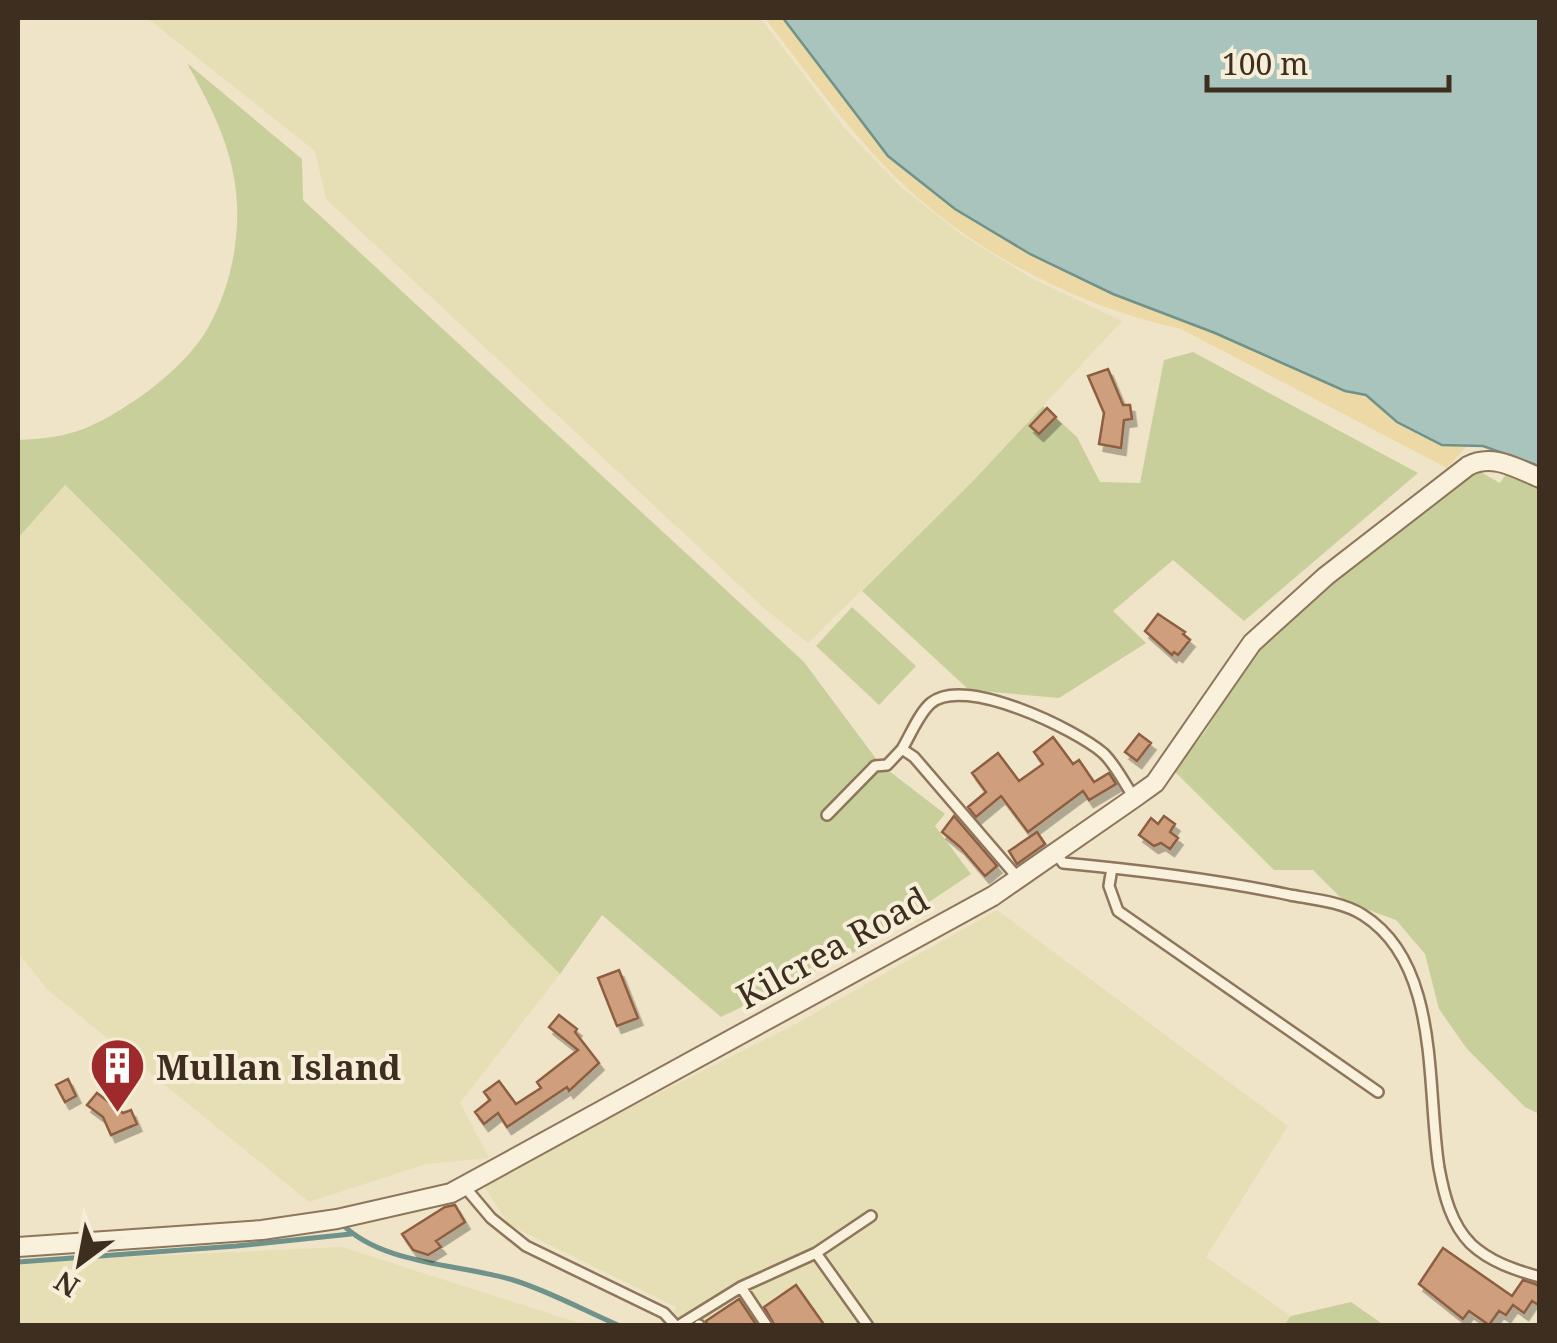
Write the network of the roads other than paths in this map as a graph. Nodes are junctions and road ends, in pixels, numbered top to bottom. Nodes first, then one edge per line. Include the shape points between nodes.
1 (1540, 478) edge
2 (902, 749) junction
3 (1134, 798) junction
4 (827, 814) dead end
5 (1055, 852) junction
6 (1112, 868) junction
7 (1018, 878) junction
8 (1378, 1092) dead end
9 (464, 1186) junction
10 (872, 1216) dead end
11 (18, 1246) edge
12 (816, 1254) junction
13 (1540, 1277) edge
14 (741, 1286) junction
15 (677, 1326) edge
16 (768, 1326) edge
17 (868, 1326) edge

1 - 3 street, Kilcrea Road via 1480,459 1326,576 1252,643 1156,782
2 - 3 lane via 931,702 952,695 1002,702 1060,725 1105,755
2 - 4 lane via 887,765 874,766
2 - 7 lane
3 - 5 street, Kilcrea Road
5 - 6 lane via 1063,863
5 - 7 street, Kilcrea Road
6 - 8 lane via 1109,886 1118,911
6 - 13 lane via 1204,877 1314,900 1359,912 1386,931 1412,972 1421,1006 1451,1216 1484,1254
7 - 9 street, Kilcrea Road
9 - 11 street, Kilcrea Road via 337,1219 262,1230
9 - 15 lane via 526,1246 664,1313
10 - 12 lane
12 - 14 lane
12 - 17 lane
14 - 15 lane
14 - 16 lane

